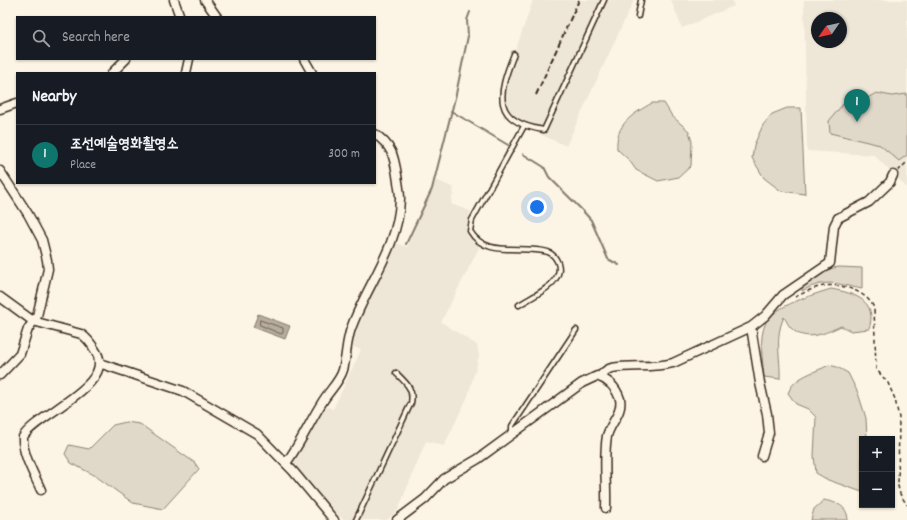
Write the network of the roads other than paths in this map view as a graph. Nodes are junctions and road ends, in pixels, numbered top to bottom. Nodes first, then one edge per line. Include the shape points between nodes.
1 (174, 0) edge
2 (205, 0) edge
3 (604, 0) edge
4 (641, 0) edge
5 (180, 16) edge
6 (216, 16) edge
7 (638, 16) dead end
8 (514, 54) dead end
9 (125, 60) edge
10 (189, 60) edge
11 (305, 60) edge
12 (113, 72) edge
13 (186, 72) edge
14 (311, 72) edge
15 (16, 103) edge
16 (0, 109) edge
17 (524, 126) junction
18 (376, 135) edge
19 (0, 171) edge
20 (893, 175) road end
21 (0, 297) edge
22 (519, 305) dead end
23 (33, 321) junction
24 (751, 327) junction
25 (576, 330) dead end
26 (100, 364) junction
27 (396, 373) dead end
28 (0, 375) edge
29 (599, 377) junction
30 (512, 435) junction
31 (762, 456) dead end
32 (286, 463) junction
33 (41, 490) dead end
34 (606, 508) dead end
35 (334, 520) edge
36 (356, 520) edge
37 (397, 520) edge

1 - 5 street
2 - 6 street
3 - 17 lane via 547,126 544,130
4 - 7 lane
8 - 17 lane via 504,81 503,104 507,114
9 - 12 street
10 - 13 street
11 - 14 street
15 - 16 street
17 - 22 lane via 472,220 470,231 474,238 496,249 548,252 556,259 559,271 556,279
18 - 32 street via 385,142 395,158 400,200 395,230 389,250 351,326 343,370
19 - 23 street via 42,240 47,260 48,269 37,316
20 - 24 street via 890,182 869,202 838,218 834,226 830,263 783,295 765,316
21 - 23 street
23 - 26 street via 87,338 98,354
23 - 28 street via 20,354
24 - 29 street via 673,363 660,367 613,368 603,372
24 - 31 street via 768,414 769,433
25 - 30 lane via 512,426
26 - 32 street via 183,391 257,434
26 - 33 street via 87,386 74,398 35,424 23,437 22,444
27 - 36 lane via 409,385 412,392 411,403
29 - 30 street via 582,383
29 - 34 street via 612,384 620,400 620,407 607,438
30 - 37 street via 444,479 425,499
32 - 35 street

